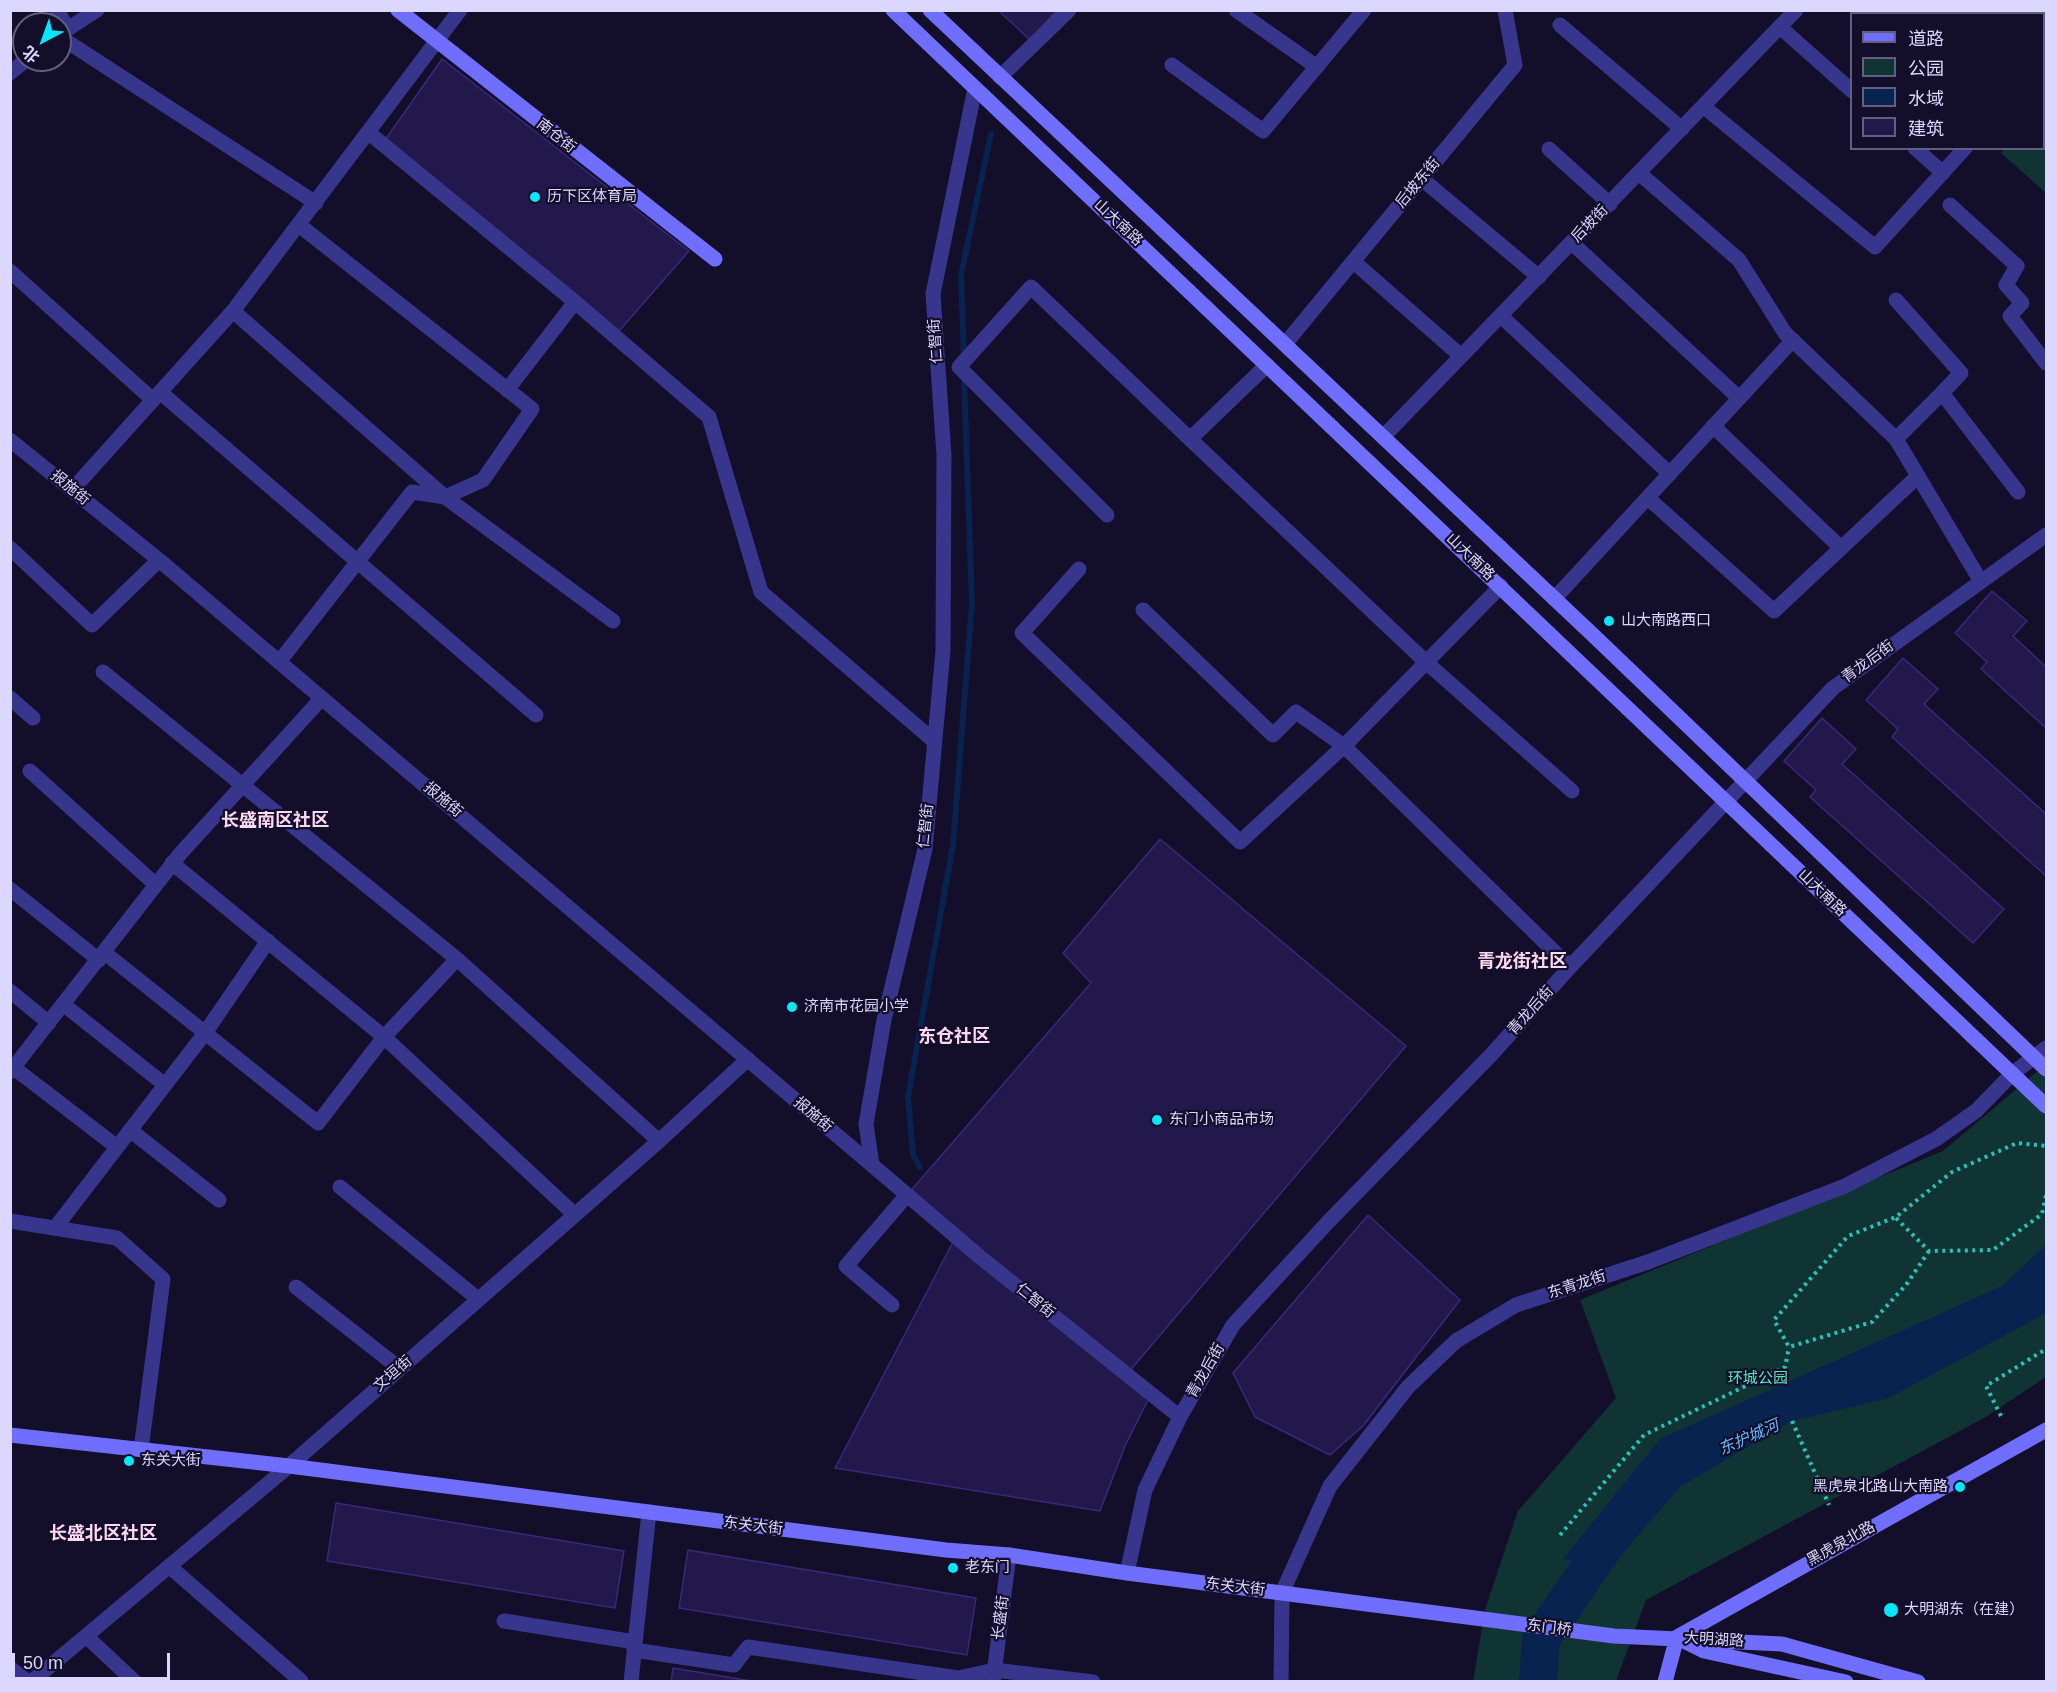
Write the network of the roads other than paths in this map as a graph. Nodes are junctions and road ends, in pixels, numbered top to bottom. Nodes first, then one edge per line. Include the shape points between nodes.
1 (97, 10) edge
2 (398, 10) edge
3 (459, 10) edge
4 (893, 10) edge
5 (930, 10) edge
6 (1069, 10) edge
7 (1236, 10) edge
8 (1505, 10) edge
9 (1796, 10) edge
10 (1362, 11) edge
11 (1560, 25) dead end
12 (72, 27) edge
13 (1780, 27) junction
14 (72, 39) edge
15 (437, 43) junction
16 (1172, 64) dead end
17 (1317, 67) junction
18 (1000, 77) junction
19 (975, 88) junction
20 (1850, 90) edge
21 (1709, 111) dead end
22 (1682, 129) junction
23 (369, 133) junction
24 (1549, 149) dead end
25 (1917, 150) edge
26 (1963, 150) edge
27 (1639, 173) junction
28 (1943, 173) junction
29 (1422, 179) junction
30 (316, 203) junction
31 (1610, 204) junction
32 (1950, 205) dead end
33 (299, 225) junction
34 (1572, 243) junction
35 (715, 259) dead end
36 (1353, 261) junction
37 (10, 271) edge
38 (1539, 277) junction
39 (1896, 300) dead end
40 (575, 302) junction
41 (233, 311) junction
42 (1501, 316) junction
43 (1793, 340) junction
44 (1285, 344) junction
45 (1461, 356) junction
46 (2046, 363) edge
47 (1267, 364) junction
48 (507, 390) junction
49 (1942, 393) junction
50 (157, 396) junction
51 (1739, 398) junction
52 (1713, 426) junction
53 (1383, 437) junction
54 (1190, 439) junction
55 (1896, 439) junction
56 (10, 440) edge
57 (1670, 474) junction
58 (1918, 476) junction
59 (72, 490) junction
60 (2019, 492) dead end
61 (445, 497) junction
62 (1648, 498) junction
63 (1107, 515) dead end
64 (2046, 535) edge
65 (10, 548) edge
66 (1841, 548) junction
67 (159, 560) junction
68 (357, 560) junction
69 (1079, 569) dead end
70 (1980, 580) junction
71 (1501, 586) junction
72 (1554, 599) junction
73 (1143, 610) dead end
74 (614, 621) dead end
75 (279, 662) junction
76 (1427, 663) junction
77 (103, 672) dead end
78 (10, 698) edge
79 (322, 698) junction
80 (536, 715) dead end
81 (33, 718) dead end
82 (934, 741) junction
83 (1344, 746) junction
84 (30, 771) dead end
85 (1743, 781) junction
86 (242, 786) junction
87 (1572, 791) dead end
88 (1726, 801) junction
89 (172, 863) junction
90 (156, 885) junction
91 (10, 889) edge
92 (267, 941) junction
93 (102, 957) junction
94 (457, 959) junction
95 (1570, 968) junction
96 (10, 991) edge
97 (63, 1004) junction
98 (49, 1023) junction
99 (205, 1033) junction
100 (384, 1037) junction
101 (748, 1059) junction
102 (2042, 1059) edge
103 (12, 1070) edge
104 (2017, 1078) junction
105 (165, 1085) junction
106 (2046, 1106) edge
107 (130, 1130) junction
108 (659, 1141) junction
109 (117, 1147) junction
110 (872, 1165) junction
111 (340, 1187) dead end
112 (907, 1195) junction
113 (219, 1200) dead end
114 (574, 1214) junction
115 (10, 1221) edge
116 (55, 1228) junction
117 (296, 1287) dead end
118 (478, 1299) junction
119 (892, 1305) dead end
120 (399, 1368) junction
121 (1180, 1417) junction
122 (2046, 1430) edge
123 (10, 1435) edge
124 (141, 1450) junction
125 (289, 1466) junction
126 (649, 1512) junction
127 (1009, 1555) junction
128 (169, 1566) junction
129 (1127, 1573) junction
130 (1282, 1593) junction
131 (504, 1621) dead end
132 (1496, 1622) joint
133 (86, 1636) junction
134 (1677, 1637) junction
135 (635, 1646) junction
136 (10, 1668) edge
137 (994, 1676) edge
138 (302, 1681) edge
139 (30, 1682) edge
140 (135, 1682) edge
141 (631, 1682) edge
142 (1093, 1682) edge
143 (1281, 1682) edge
144 (1665, 1682) edge
145 (1846, 1682) edge
146 (1918, 1682) edge

1 - 12 street
2 - 15 main road, 南仓街
3 - 15 street
4 - 19 main road, 山大南路
5 - 18 main road, 山大南路
6 - 18 street
7 - 17 street
8 - 29 street, 后坡东街 via 1515,65
9 - 13 street, 后坡街
10 - 17 street
11 - 22 street
13 - 20 street
13 - 22 street, 后坡街
14 - 30 street
15 - 23 street
15 - 35 main road, 南仓街
16 - 17 street via 1263,131
18 - 44 main road, 山大南路
19 - 47 main road, 山大南路
19 - 82 street, 仁智街 via 933,294 944,455 943,651
21 - 28 street via 1875,247
22 - 27 street, 后坡街
23 - 30 street
23 - 40 street
24 - 31 street
25 - 28 street
26 - 28 street
27 - 31 street, 后坡街
27 - 43 street via 1739,260
29 - 36 street, 后坡东街
29 - 38 street
30 - 33 street
31 - 34 street, 后坡街
32 - 46 street via 2017,266 2006,285 2022,303 2010,316
33 - 41 street
33 - 48 street
34 - 38 street, 后坡街
34 - 51 street
36 - 44 street, 后坡东街
36 - 45 street
37 - 50 street
38 - 42 street, 后坡街
39 - 49 street via 1961,373
40 - 48 street
40 - 82 street via 709,417 761,592
41 - 50 street
41 - 61 street
42 - 45 street, 后坡街
42 - 57 street
43 - 51 street
43 - 55 street
44 - 53 main road, 山大南路
45 - 53 street, 后坡街
47 - 54 street
47 - 71 main road, 山大南路
48 - 61 street via 532,410 483,480
49 - 55 street
49 - 60 street
50 - 59 street
50 - 68 street
51 - 52 street
52 - 57 street
52 - 66 street
53 - 72 main road, 山大南路
54 - 63 street via 1031,287 959,367
54 - 76 street
55 - 58 street
56 - 59 street, 报施街
57 - 62 street
58 - 66 street
58 - 70 street
59 - 67 street, 报施街
61 - 68 street via 412,492
61 - 74 street
62 - 66 street via 1774,610
62 - 72 street
64 - 70 street, 青龙后街
65 - 67 street via 92,625
67 - 75 street, 报施街
68 - 75 street
68 - 80 street
69 - 83 street via 1022,633 1240,842
70 - 85 street, 青龙后街 via 1833,688
71 - 76 street
71 - 88 main road, 山大南路
72 - 85 main road, 山大南路
73 - 83 street via 1273,735 1296,712
75 - 79 street, 报施街
76 - 83 street
76 - 87 street
77 - 86 street
78 - 81 street
79 - 86 street
79 - 101 street, 报施街
82 - 110 street, 仁智街 via 925,849 884,1020 866,1124
83 - 95 street
84 - 90 street
85 - 88 street, 青龙后街
85 - 102 main road, 山大南路
86 - 89 street
86 - 94 street
88 - 95 street, 青龙后街
88 - 104 main road, 山大南路
89 - 90 street
89 - 92 street
90 - 93 street
91 - 93 street
92 - 99 street
92 - 100 street
93 - 97 street
93 - 99 street
94 - 100 street
94 - 108 street
95 - 121 street, 青龙后街 via 1233,1325
96 - 98 street
97 - 98 street
97 - 105 street
98 - 103 street
99 - 100 street via 318,1123
99 - 105 street
100 - 114 street
101 - 108 street, 文垣街
101 - 110 street, 报施街
102 - 104 street, 东青龙街
103 - 109 street
104 - 106 main road, 山大南路
104 - 130 street, 东青龙街 via 1936,1139 1845,1186 1648,1262 1515,1305 1456,1341 1408,1387 1330,1486
105 - 107 street
107 - 109 street
107 - 113 street
108 - 114 street, 文垣街
109 - 116 street
110 - 112 street, 仁智街
111 - 118 street
112 - 119 street via 846,1266
112 - 121 street, 仁智街
114 - 118 street, 文垣街
115 - 116 street
116 - 124 street via 117,1238 163,1279
117 - 120 street
118 - 120 street, 文垣街
120 - 125 street, 文垣街
121 - 129 street, 青龙后街 via 1145,1490
122 - 134 main road, 黑虎泉北路
123 - 124 main road, 东关大街
124 - 125 main road, 东关大街
125 - 126 main road, 东关大街
125 - 128 street, 文垣街
126 - 127 main road, 东关大街
126 - 135 street
127 - 129 main road, 东关大街
127 - 137 street, 长盛街
128 - 133 street, 文垣街
128 - 138 street
129 - 130 main road, 东关大街
130 - 132 main road, 东关大街
130 - 143 street, 东青龙街
131 - 135 street
132 - 134 main road, 东门桥 via 1602,1635
133 - 139 street, 文垣街
133 - 140 street
134 - 144 main road
134 - 145 main road, 大明湖路 via 1704,1651
134 - 146 main road, 大明湖路 via 1782,1644
135 - 137 street via 734,1665 748,1647 958,1678
135 - 141 street
136 - 139 street
137 - 142 street

